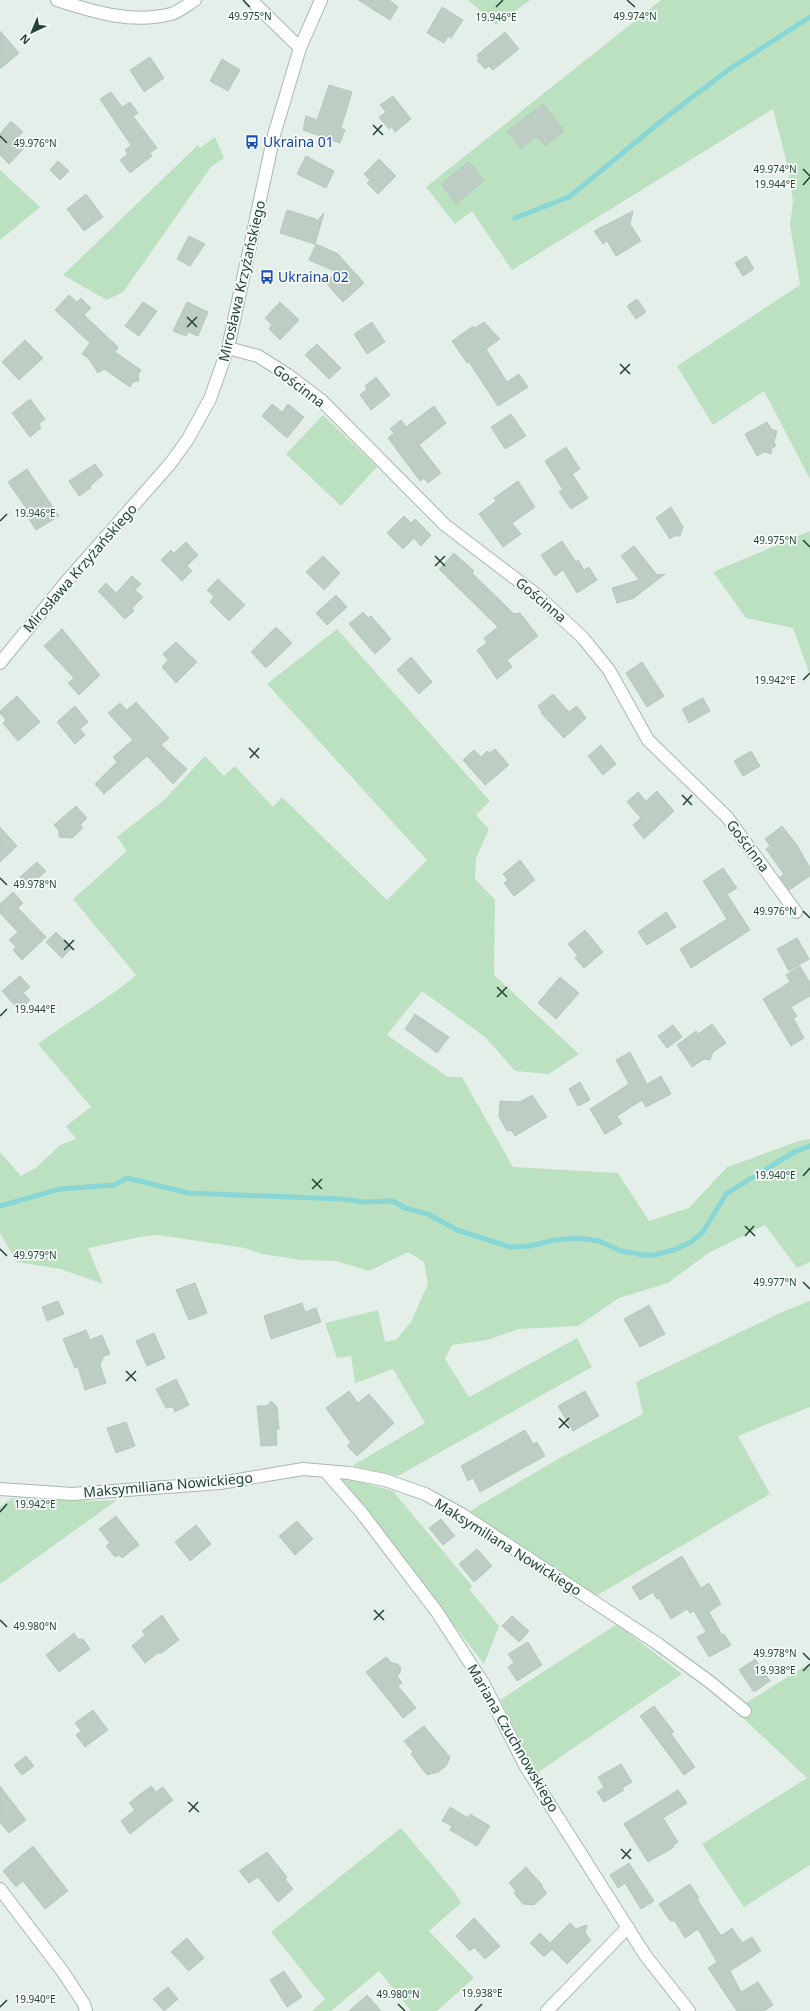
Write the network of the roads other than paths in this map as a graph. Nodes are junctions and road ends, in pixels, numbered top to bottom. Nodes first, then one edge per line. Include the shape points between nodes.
1 (57, 0) edge
2 (195, 0) edge
3 (250, 0) edge
4 (321, 0) edge
5 (300, 48) junction
6 (228, 348) junction
7 (0, 663) edge
8 (796, 912) dead end
9 (326, 1472) junction
10 (0, 1489) edge
11 (745, 1711) dead end
12 (0, 1889) edge
13 (628, 1927) junction
14 (86, 2011) edge
15 (547, 2011) edge
16 (689, 2011) edge

1 - 2 street via 109,16 150,17 173,14
3 - 5 street
4 - 5 street, Mirosława Krzyżańskiego
5 - 6 street, Mirosława Krzyżańskiego via 274,135
6 - 7 street, Mirosława Krzyżańskiego via 210,399 178,452
6 - 8 street, Gościnna via 258,356 321,400 445,525 537,595 583,638 609,670 648,740 727,817
9 - 10 street, Maksymiliana Nowickiego via 302,1469 220,1483 72,1494
9 - 11 street, Maksymiliana Nowickiego via 349,1473 385,1480 425,1494 463,1514 658,1644
9 - 13 street, Mariana Czuchnowskiego via 361,1512 437,1612 483,1682 526,1767
12 - 14 street via 63,1972
13 - 15 street
13 - 16 street, Mariana Czuchnowskiego via 645,1955

